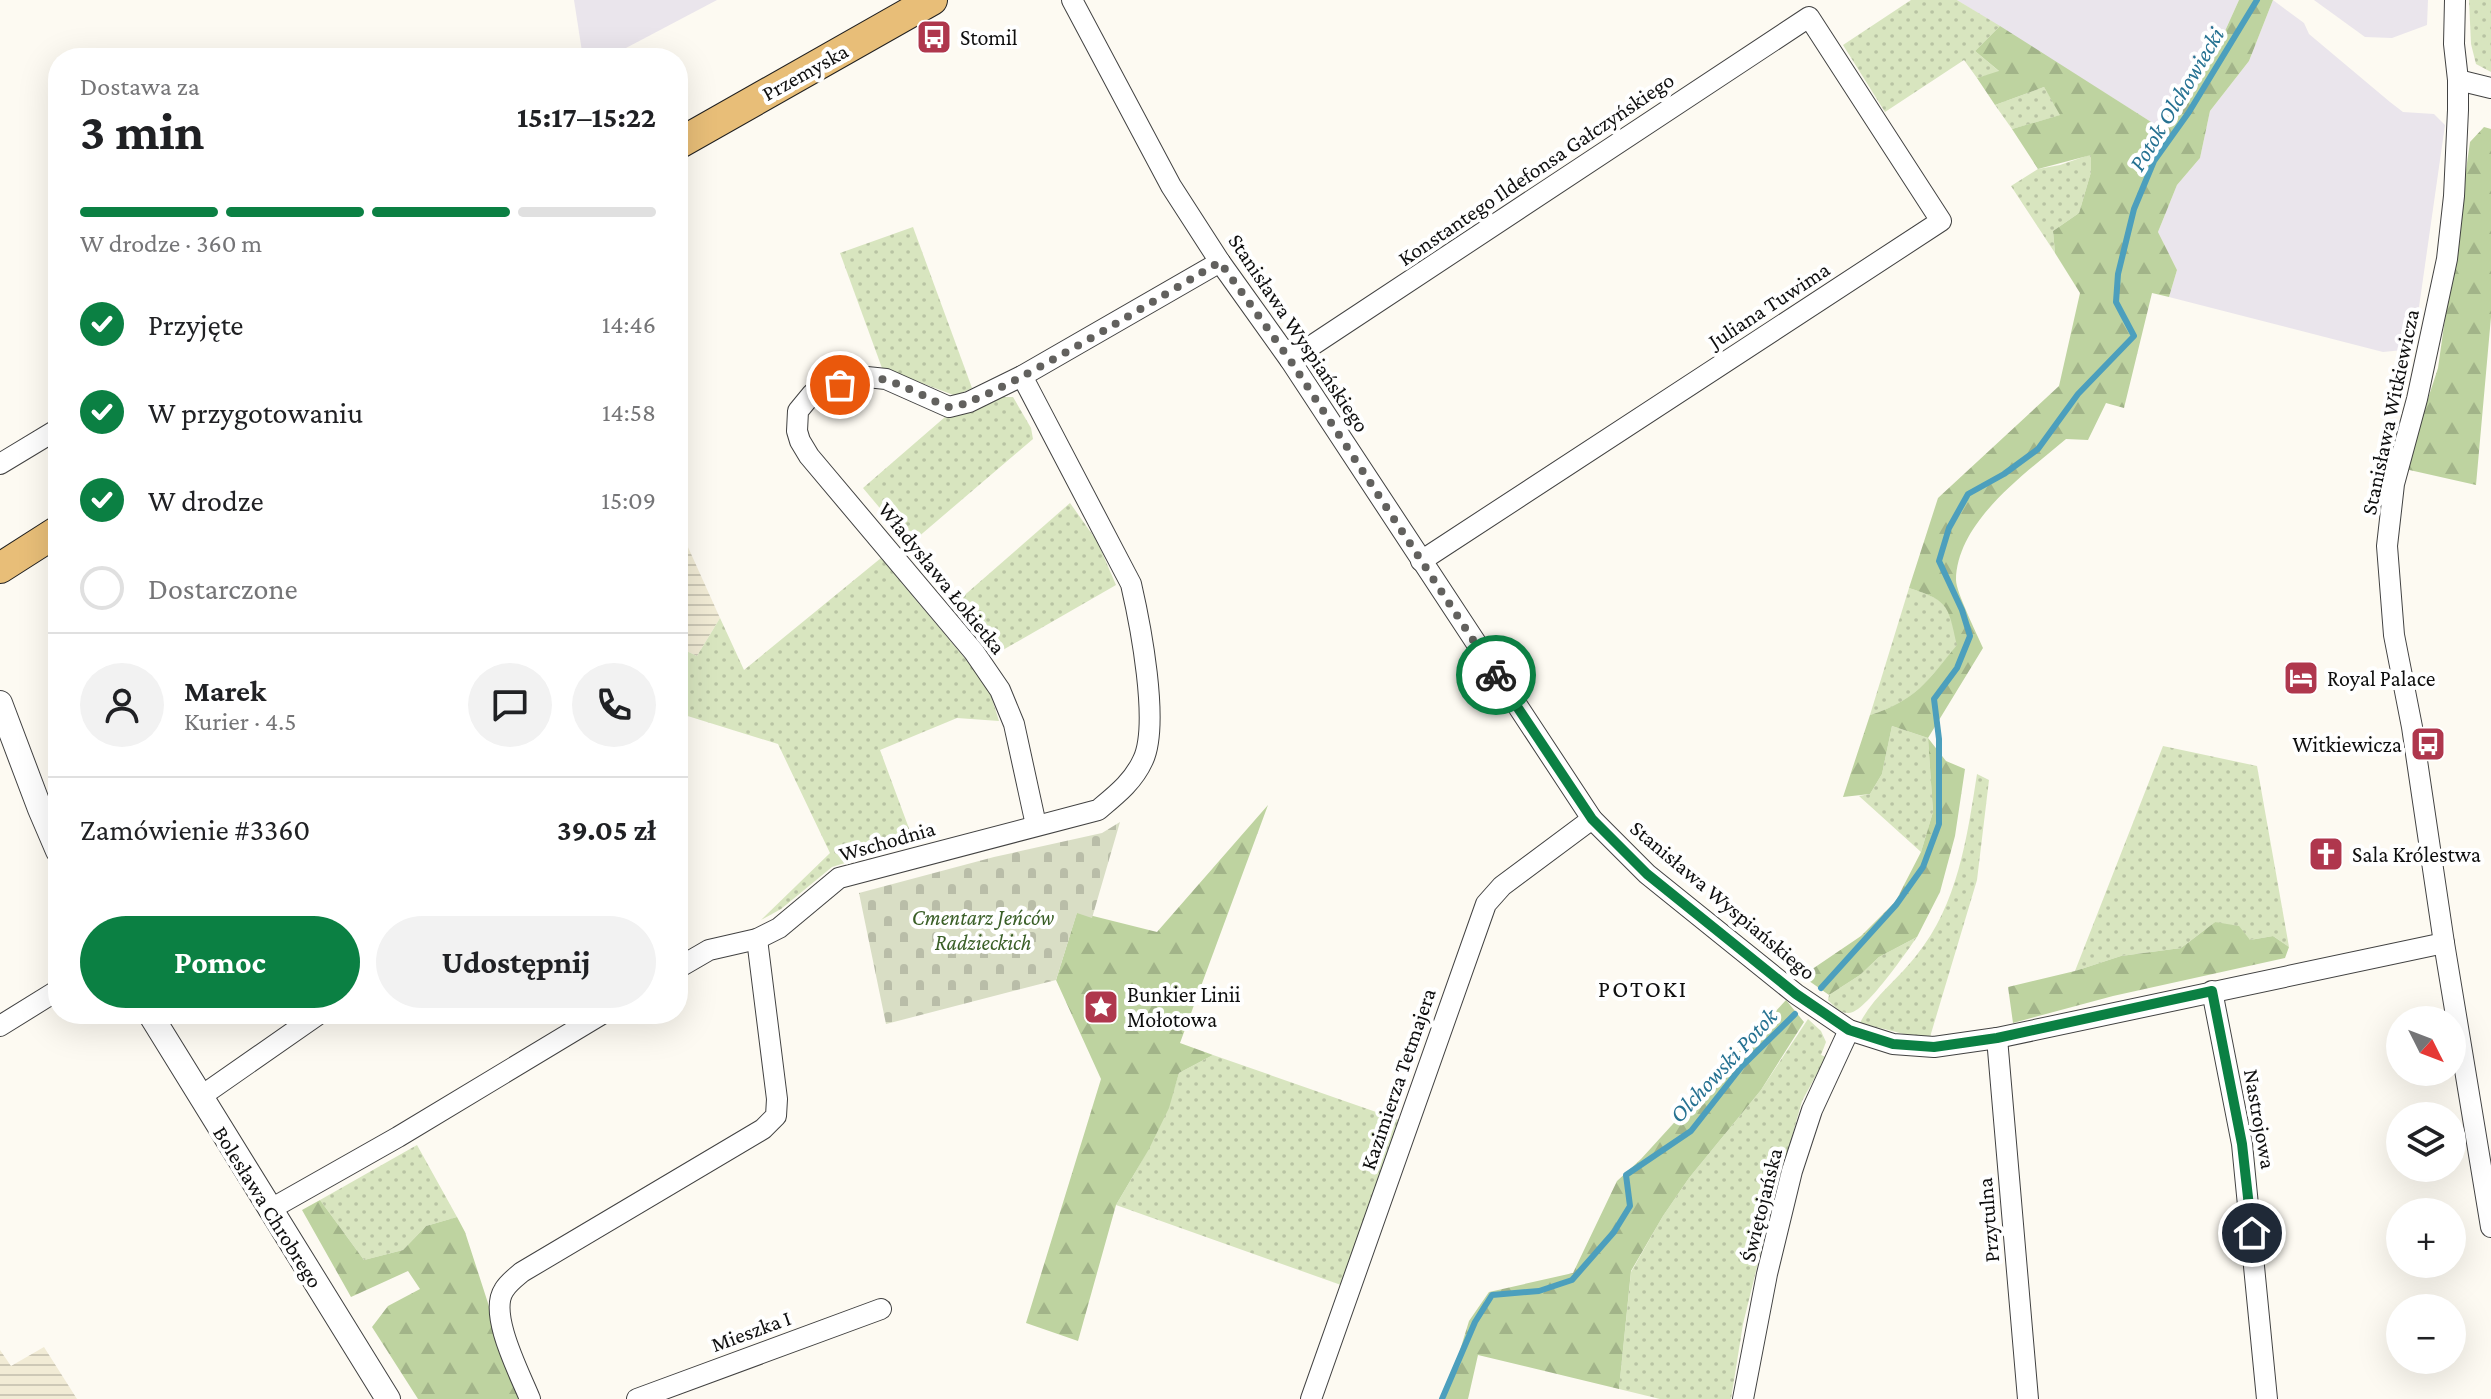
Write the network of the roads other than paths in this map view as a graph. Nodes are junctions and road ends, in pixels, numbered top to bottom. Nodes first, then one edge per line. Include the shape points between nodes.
1 (932, 0) edge
2 (1072, 0) edge
3 (2455, 0) edge
4 (1809, 17) joint
5 (2458, 80) junction
6 (2491, 88) edge
7 (688, 138) edge
8 (1220, 262) junction
9 (1290, 360) junction
10 (1022, 376) junction
11 (48, 435) edge
12 (0, 464) edge
13 (48, 537) edge
14 (1421, 561) junction
15 (0, 568) edge
16 (0, 703) edge
17 (1592, 819) junction
18 (48, 825) edge
19 (1036, 825) junction
20 (757, 939) junction
21 (2444, 943) junction
22 (688, 962) edge
23 (2212, 991) junction
24 (48, 996) edge
25 (156, 1024) edge
26 (305, 1024) edge
27 (585, 1024) edge
28 (0, 1026) edge
29 (1849, 1030) junction
30 (1997, 1038) junction
31 (200, 1097) junction
32 (269, 1210) junction
33 (2491, 1227) edge
34 (881, 1309) dead end
35 (388, 1399) edge
36 (530, 1399) edge
37 (637, 1399) edge
38 (1311, 1399) edge
39 (1743, 1399) edge
40 (2028, 1399) edge
41 (2267, 1399) edge

1 - 7 main road, Przemyska
2 - 8 street, Stanisława Wyspiańskiego via 1171,186
3 - 5 street, Stanisława Witkiewicza
4 - 9 street, Konstantego Ildefonsa Gałczyńskiego
4 - 14 street, Juliana Tuwima via 1941,221
5 - 6 street
5 - 21 street, Stanisława Witkiewicza via 2447,259 2394,484 2387,546 2394,635
8 - 9 street, Stanisława Wyspiańskiego
8 - 10 street, Władysława Łokietka
9 - 14 street, Stanisława Wyspiańskiego
10 - 19 street via 1131,584 1150,728 1145,758 1129,784 1098,810
10 - 19 street, Władysława Łokietka via 949,407 886,379 867,377 812,394 798,411 797,431 809,456 1000,690 1014,724
11 - 12 street
13 - 15 main road
14 - 17 street, Stanisława Wyspiańskiego
16 - 18 street
17 - 29 street, Stanisława Wyspiańskiego via 1657,882
17 - 38 street, Kazimierza Tetmajera via 1502,886 1486,904
19 - 20 street, Wschodnia via 839,878 779,928
20 - 22 street, Wschodnia via 709,950
20 - 36 street via 776,1116 763,1129 522,1272 504,1290 500,1322
21 - 23 street, Stanisława Wyspiańskiego
21 - 33 street
23 - 30 street, Stanisława Wyspiańskiego
23 - 41 street, Nastrojowa via 2242,1144
24 - 28 street
25 - 31 street, Bolesława Chrobrego
26 - 31 street
27 - 32 street
29 - 30 street, Stanisława Wyspiańskiego via 1893,1044 1934,1047
29 - 39 street, Świętojańska via 1812,1110 1792,1171
30 - 40 street, Przytulna
31 - 32 street, Bolesława Chrobrego
32 - 35 street, Bolesława Chrobrego
34 - 37 street, Mieszka I

